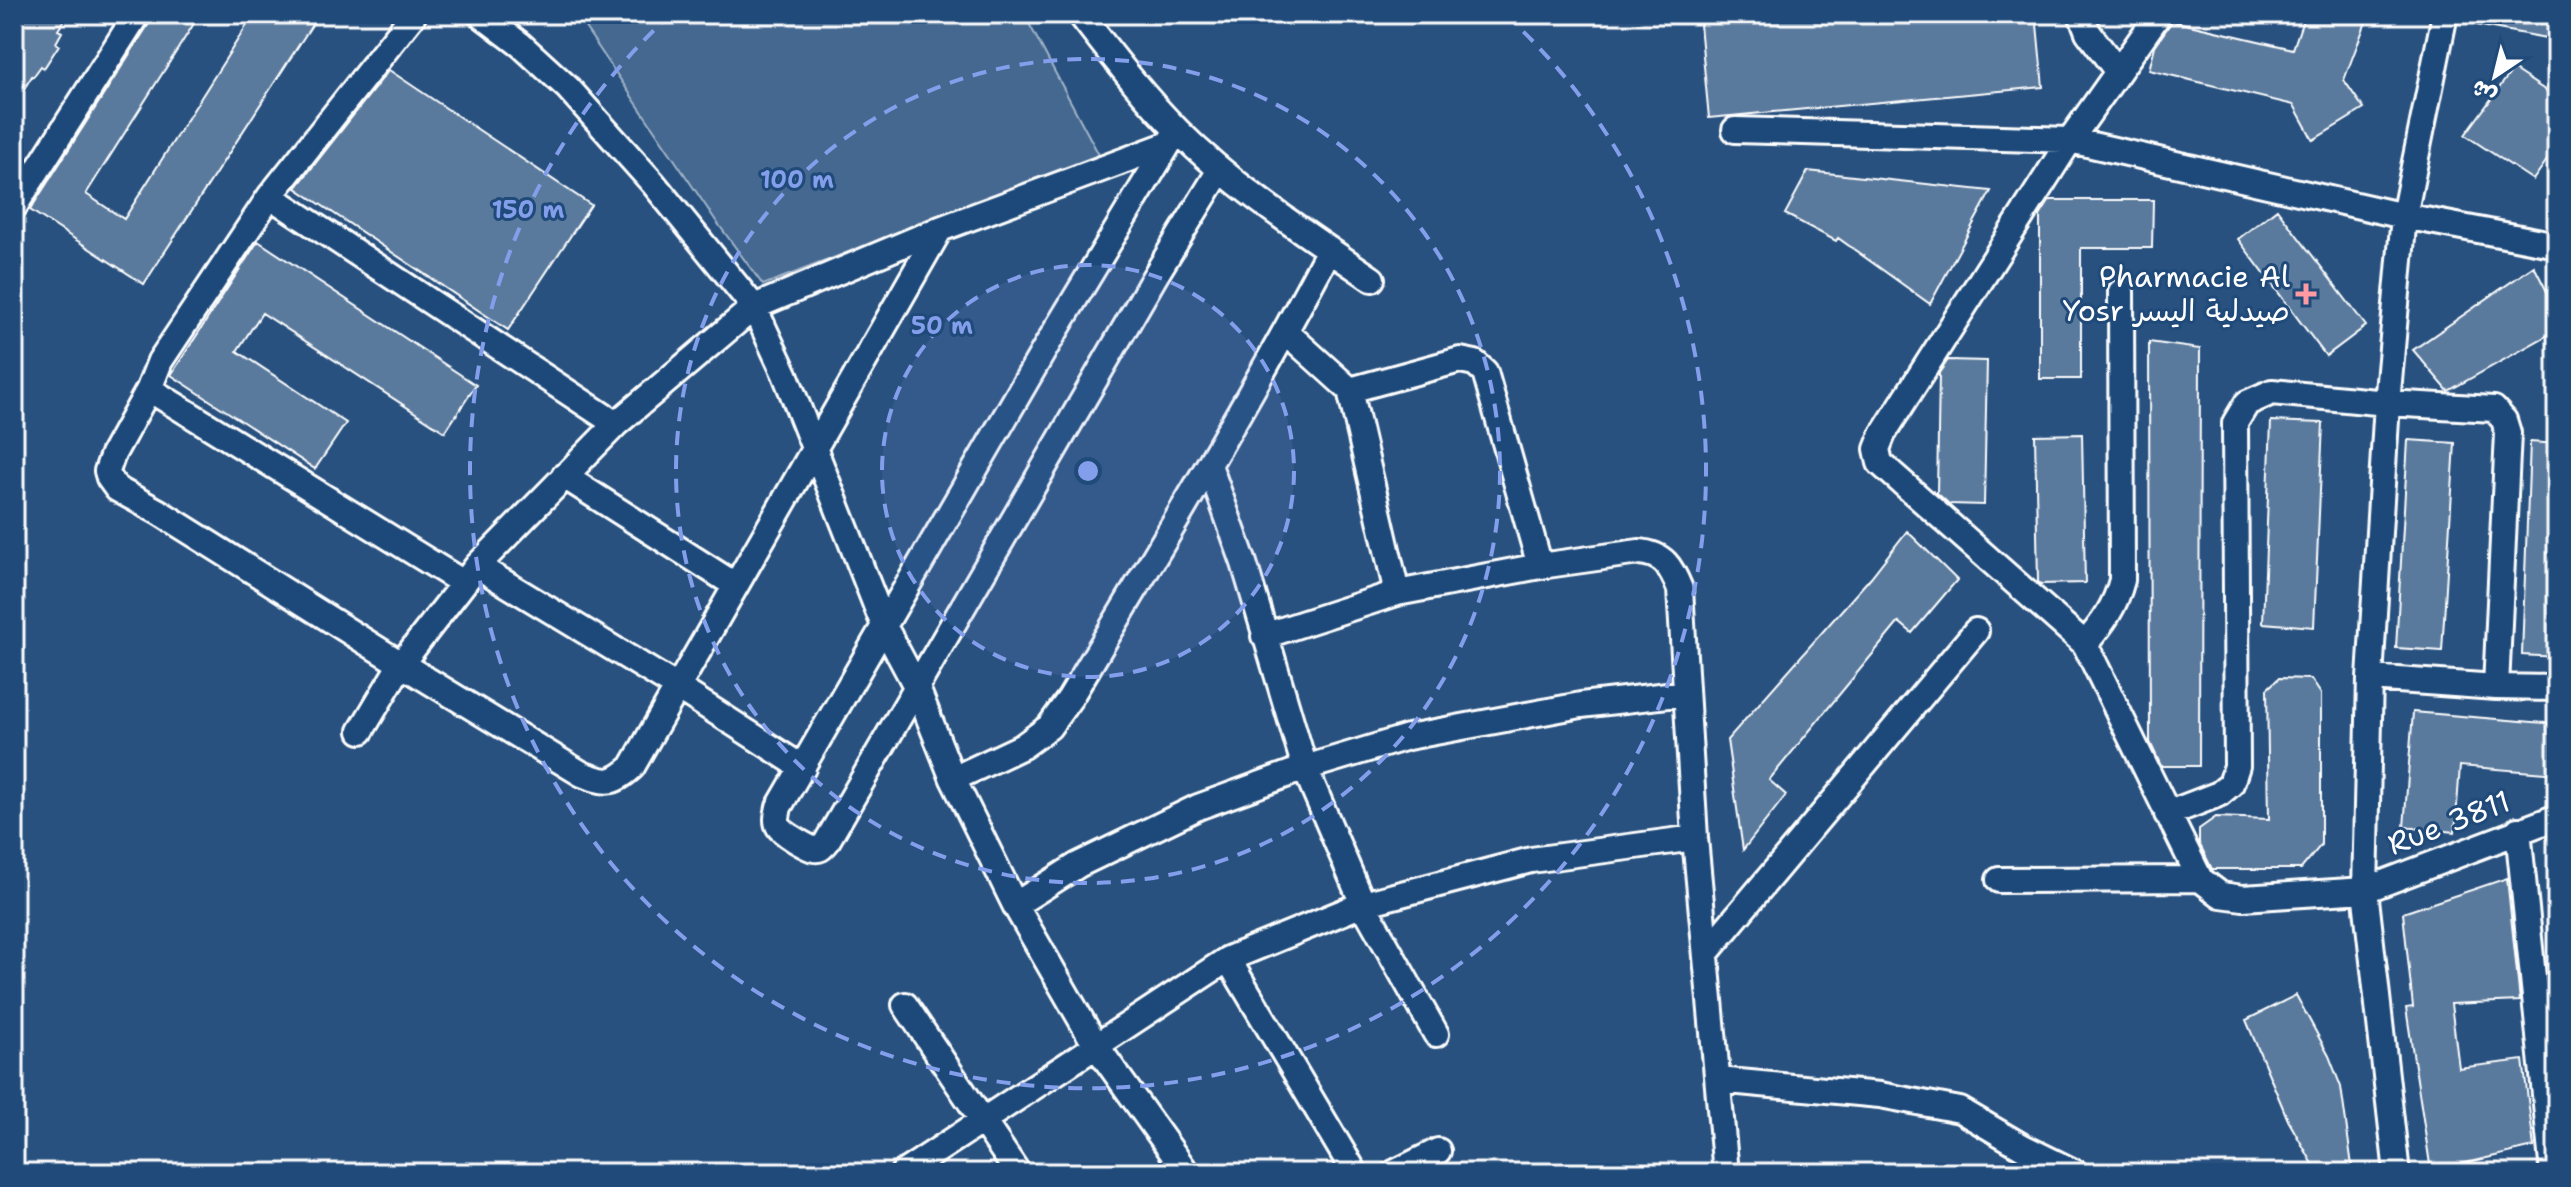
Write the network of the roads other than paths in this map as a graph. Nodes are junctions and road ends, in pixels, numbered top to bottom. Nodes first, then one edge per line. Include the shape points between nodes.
1 (137, 14) edge
2 (414, 14) edge
3 (480, 14) edge
4 (1080, 14) edge
5 (2081, 14) edge
6 (2159, 14) edge
7 (2445, 14) edge
8 (2118, 72) junction
9 (1735, 130) dead end
10 (1171, 138) junction
11 (2070, 140) junction
12 (1220, 170) junction
13 (270, 196) junction
14 (14, 207) edge
15 (2404, 216) junction
16 (940, 229) junction
17 (2557, 245) edge
18 (1329, 250) junction
19 (1372, 279) dead end
20 (2121, 292) dead end
21 (754, 307) junction
22 (1286, 332) junction
23 (149, 389) junction
24 (1350, 390) junction
25 (2387, 403) junction
26 (616, 424) junction
27 (815, 450) junction
28 (1209, 465) junction
29 (564, 476) junction
30 (1540, 566) junction
31 (469, 574) junction
32 (735, 585) junction
33 (1397, 593) junction
34 (885, 628) junction
35 (1976, 631) dead end
36 (1264, 636) junction
37 (2085, 644) junction
38 (401, 664) junction
39 (2370, 678) junction
40 (677, 687) junction
41 (2496, 687) junction
42 (917, 688) junction
43 (2557, 688) edge
44 (1685, 693) junction
45 (361, 731) dead end
46 (803, 768) junction
47 (1305, 768) junction
48 (953, 779) junction
49 (2167, 814) junction
50 (2557, 817) edge
51 (2518, 830) junction
52 (1695, 838) junction
53 (2200, 879) junction
54 (1999, 880) dead end
55 (2365, 890) junction
56 (1363, 904) junction
57 (1015, 905) junction
58 (1706, 953) junction
59 (1228, 959) junction
60 (905, 1005) dead end
61 (1436, 1034) dead end
62 (1095, 1044) junction
63 (1718, 1080) junction
64 (983, 1122) junction
65 (1438, 1151) dead end
66 (2551, 1171) edge
67 (903, 1173) edge
68 (1018, 1173) edge
69 (1187, 1173) edge
70 (1355, 1173) edge
71 (1394, 1173) edge
72 (1726, 1173) edge
73 (2076, 1173) edge
74 (2397, 1173) edge

1 - 14 street
2 - 13 street
3 - 21 street via 568,88
4 - 10 street
5 - 8 street
6 - 8 street
7 - 15 street
8 - 11 street
9 - 11 street
10 - 12 street
10 - 16 street
10 - 34 street
11 - 15 street
11 - 37 street via 1877,449 1880,463
12 - 18 street
12 - 42 street
13 - 23 street via 160,361
13 - 26 street
15 - 17 street
15 - 25 street
16 - 21 street
16 - 27 street
18 - 19 street
18 - 22 street
20 - 37 street via 2122,580 2109,616
21 - 26 street
21 - 27 street
22 - 24 street
22 - 28 street
23 - 31 street
23 - 38 street via 113,454 107,471 112,484
24 - 30 street via 1460,360 1485,372
24 - 33 street
25 - 39 street
25 - 41 street via 2494,409 2504,420 2508,433
25 - 49 street via 2272,392 2247,403 2235,423 2237,766 2231,784 2219,794
26 - 29 street
27 - 32 street
27 - 34 street
28 - 36 street
28 - 48 street via 1049,727 1023,746
29 - 31 street
29 - 32 street
30 - 33 street
30 - 44 street via 1639,552 1653,553 1671,567 1680,589
31 - 38 street
31 - 40 street
32 - 40 street
33 - 36 street
34 - 42 street
34 - 46 street
35 - 58 street
36 - 47 street
37 - 49 street
38 - 40 street via 603,782 618,780 632,767
38 - 45 street
39 - 41 street
39 - 55 street
40 - 46 street
41 - 43 street
42 - 46 street via 821,848 813,849 778,826 779,807
42 - 48 street
44 - 47 street via 1581,705 1408,737
44 - 52 street
47 - 56 street
47 - 57 street via 1198,807 1078,865
48 - 57 street
49 - 53 street
50 - 51 street, Rue 3811
51 - 55 street, Rue 3811
51 - 66 street
52 - 56 street via 1531,860
52 - 58 street
53 - 54 street
53 - 55 street, Rue 3811 via 2221,895 2243,898
55 - 74 street
56 - 59 street
56 - 61 street
57 - 62 street
58 - 63 street
59 - 62 street
59 - 70 street
60 - 64 street
62 - 64 street
62 - 69 street
63 - 72 street
63 - 73 street via 1880,1095 1960,1110
64 - 67 street
64 - 68 street
65 - 71 street

